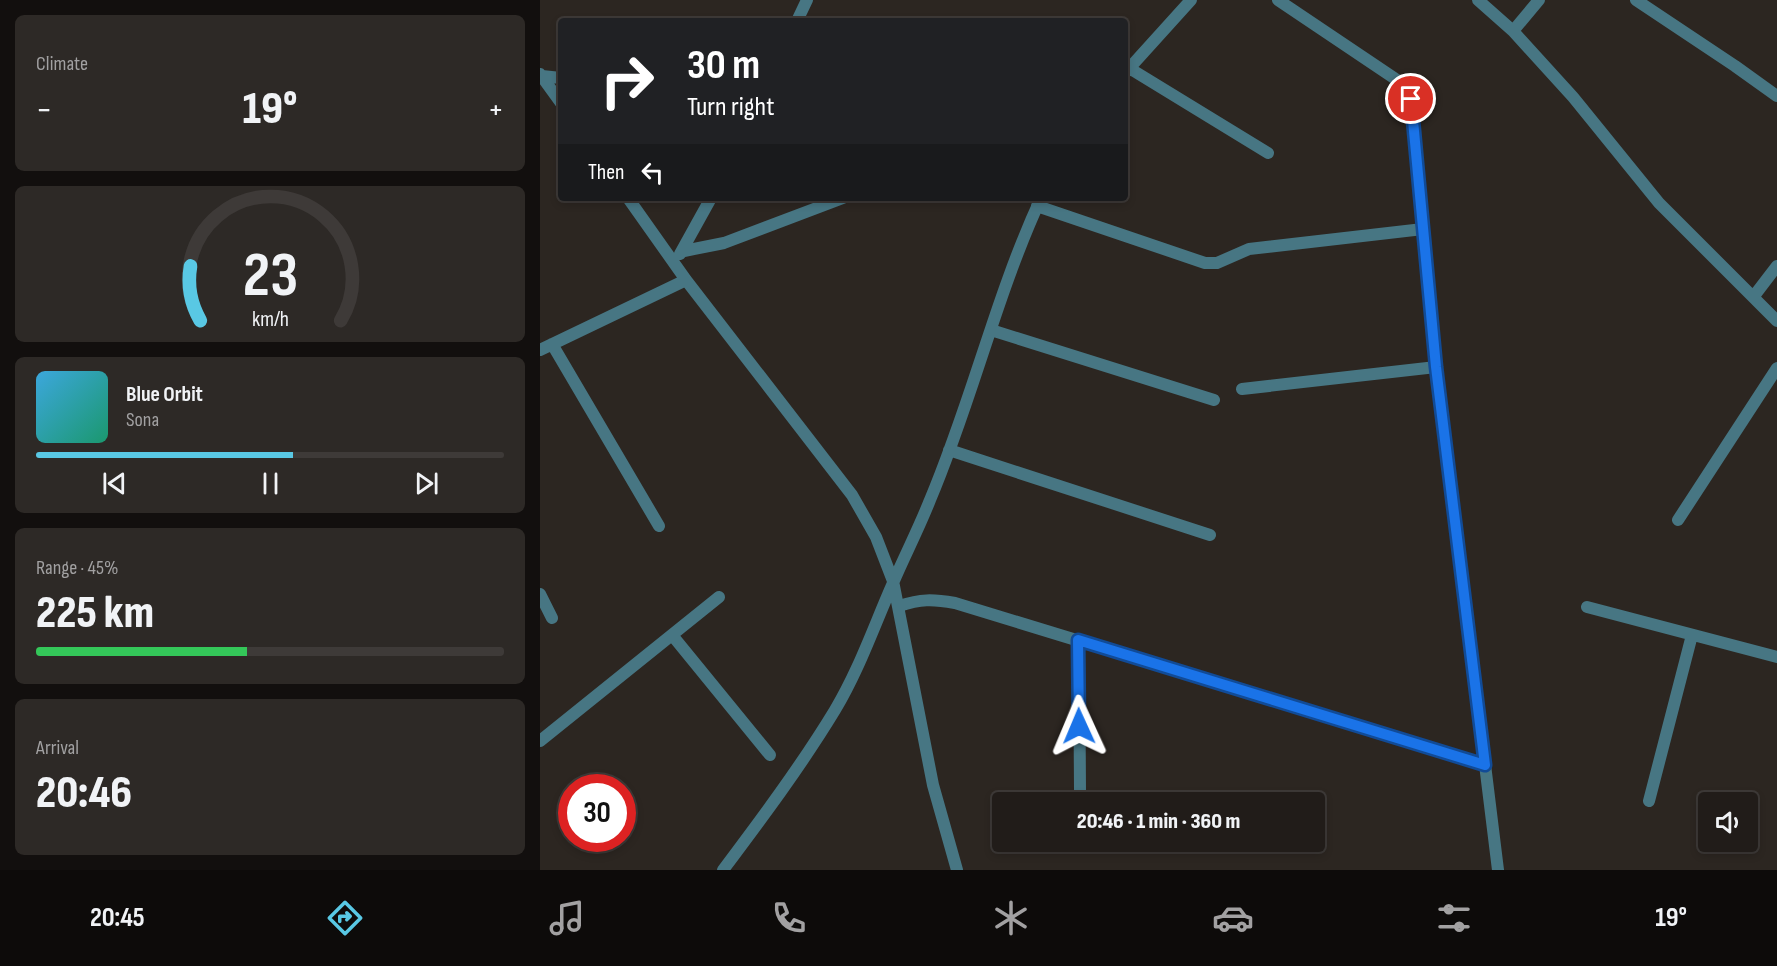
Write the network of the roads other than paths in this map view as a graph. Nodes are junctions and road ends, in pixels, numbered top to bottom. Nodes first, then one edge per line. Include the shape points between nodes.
1 (807, 0) edge
2 (1191, 0) edge
3 (1278, 0) edge
4 (1478, 0) edge
5 (1539, 0) edge
6 (1636, 0) edge
7 (798, 18) edge
8 (1513, 31) junction
9 (1128, 70) edge
10 (1128, 72) edge
11 (541, 75) edge
12 (558, 78) edge
13 (1777, 96) edge
14 (558, 99) edge
15 (1268, 153) dead end
16 (630, 201) edge
17 (709, 201) edge
18 (835, 201) edge
19 (1039, 202) edge
20 (1423, 229) junction
21 (684, 251) junction
22 (673, 262) junction
23 (1777, 266) edge
24 (686, 279) junction
25 (1754, 296) junction
26 (1777, 321) edge
27 (991, 330) junction
28 (552, 344) junction
29 (540, 350) edge
30 (1436, 367) junction
31 (1777, 368) edge
32 (1242, 389) dead end
33 (1214, 400) dead end
34 (949, 450) junction
35 (1678, 520) dead end
36 (658, 526) dead end
37 (1210, 536) dead end
38 (894, 581) junction
39 (540, 594) edge
40 (718, 597) dead end
41 (899, 606) junction
42 (1587, 607) dead end
43 (552, 618) dead end
44 (1692, 634) junction
45 (672, 635) junction
46 (1078, 640) junction
47 (1777, 657) edge
48 (540, 741) edge
49 (770, 755) dead end
50 (1485, 765) junction
51 (1080, 790) dead end
52 (1649, 801) dead end
53 (723, 870) edge
54 (957, 870) edge
55 (1498, 870) edge

1 - 7 street
2 - 9 street
3 - 20 street via 1400,82 1411,99
4 - 8 street
5 - 8 street
6 - 13 street
8 - 25 street via 1573,97 1659,204
10 - 15 street
11 - 12 street
11 - 14 street
16 - 22 street
17 - 21 street
18 - 21 street via 724,243
19 - 20 street via 1205,263 1217,263 1249,249
19 - 27 street
20 - 30 street
21 - 22 street
22 - 24 street
23 - 25 street
24 - 28 street
24 - 38 street via 852,495 876,537
25 - 26 street
27 - 33 street
27 - 34 street
28 - 29 street
28 - 36 street
30 - 32 street
30 - 50 street
31 - 35 street
34 - 37 street
34 - 38 street
38 - 41 street
38 - 53 street via 859,666 836,709 793,776
39 - 43 street
40 - 45 street
41 - 46 street via 920,599 956,603
41 - 54 street via 933,785
42 - 44 street
44 - 47 street
44 - 52 street
45 - 48 street
45 - 49 street
46 - 50 street
46 - 51 street
50 - 55 street

